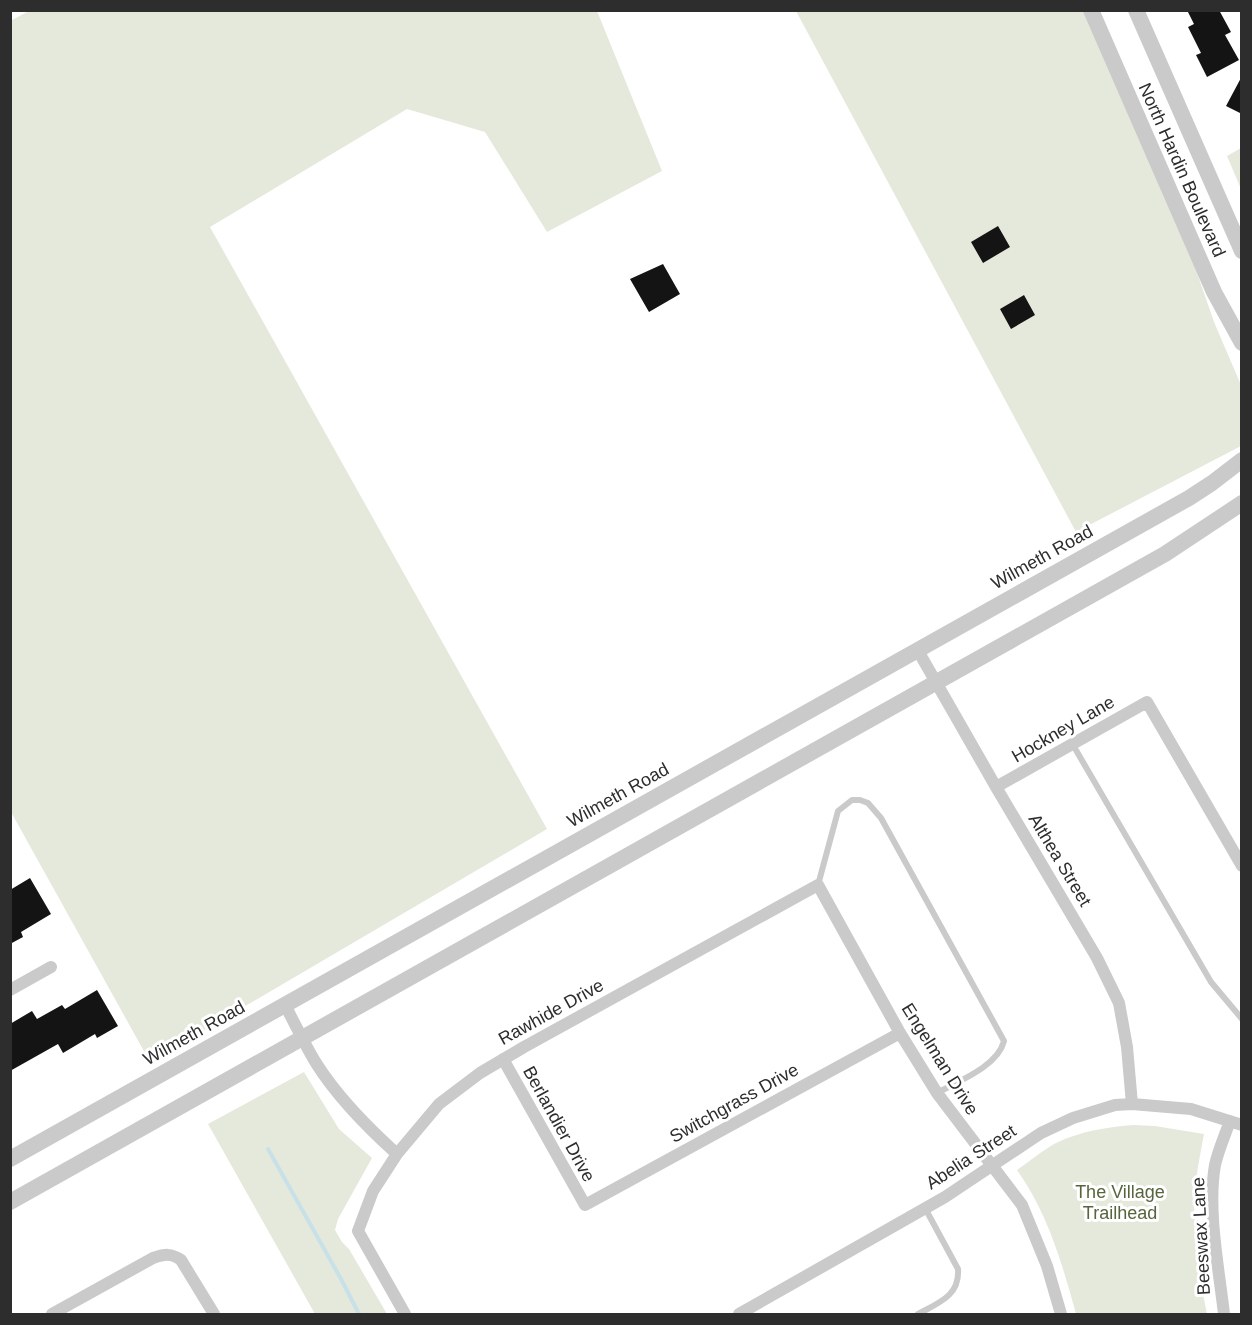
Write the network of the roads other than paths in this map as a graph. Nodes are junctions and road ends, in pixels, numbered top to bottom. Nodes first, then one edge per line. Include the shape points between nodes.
1 (1091, 10) edge
2 (1136, 10) edge
3 (1242, 251) edge
4 (1242, 343) edge
5 (1242, 460) edge
6 (1242, 503) edge
7 (918, 649) junction
8 (936, 682) junction
9 (1073, 745) junction
10 (996, 787) junction
11 (1242, 866) edge
12 (818, 885) junction
13 (51, 967) dead end
14 (10, 990) edge
15 (285, 1005) junction
16 (1242, 1019) edge
17 (900, 1033) junction
18 (303, 1038) junction
19 (503, 1059) junction
20 (937, 1093) junction
21 (1132, 1104) junction
22 (1236, 1123) edge
23 (397, 1154) junction
24 (10, 1159) edge
25 (993, 1165) junction
26 (10, 1202) edge
27 (585, 1205) joint
28 (925, 1208) junction
29 (52, 1314) edge
30 (214, 1314) edge
31 (405, 1314) edge
32 (739, 1314) edge
33 (918, 1314) edge
34 (1061, 1314) edge
35 (1224, 1314) edge

1 - 4 street, North Hardin Boulevard via 1214,292
2 - 3 street, North Hardin Boulevard
5 - 7 street, Wilmeth Road via 1189,498
6 - 8 street via 1165,554
7 - 8 street, Althea Street
7 - 15 street, Wilmeth Road
8 - 10 street, Althea Street
8 - 18 street
9 - 10 street, Hockney Lane
9 - 11 street, Hockney Lane via 1147,702
9 - 16 lane via 1200,964
10 - 21 street, Althea Street via 1097,958 1119,1004
12 - 17 street, Engelman Drive
12 - 19 street, Rawhide Drive
12 - 20 lane via 838,811 852,800 868,803 881,818 1004,1041 993,1060
13 - 14 street
15 - 18 street
15 - 24 street, Wilmeth Road
17 - 20 street, Engelman Drive
17 - 27 street, Switchgrass Drive
18 - 23 street via 316,1064 340,1096 363,1124
18 - 26 street
19 - 23 street, Rawhide Drive via 439,1104
19 - 27 street, Berlandier Drive
20 - 25 street, Engelman Drive
21 - 22 street, Abelia Street via 1191,1109
21 - 25 street, Abelia Street via 1073,1118 1041,1133
22 - 35 street, Beeswax Lane via 1215,1164 1212,1189
23 - 31 street, Rawhide Drive via 373,1191 358,1231
25 - 28 street, Abelia Street
25 - 34 street, Engelman Drive via 1022,1205
28 - 32 street, Abelia Street
28 - 33 lane via 959,1277 949,1297
29 - 30 street via 164,1254 181,1260

